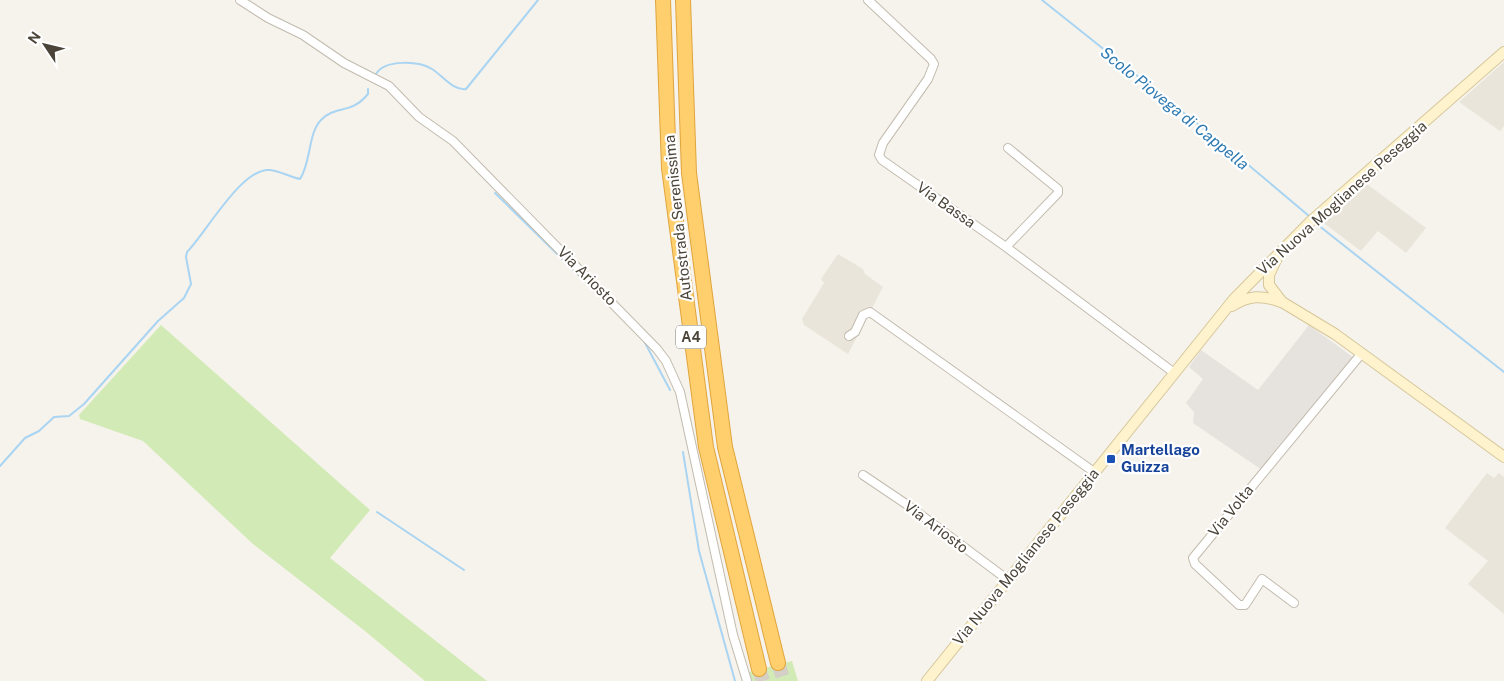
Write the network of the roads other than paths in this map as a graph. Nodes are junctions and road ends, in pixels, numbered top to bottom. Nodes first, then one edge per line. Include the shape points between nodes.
1 (240, 0) edge
2 (663, 0) edge
3 (683, 0) edge
4 (868, 0) edge
5 (1504, 52) edge
6 (1008, 148) dead end
7 (1006, 247) junction
8 (1285, 247) junction
9 (1254, 278) junction
10 (1269, 285) junction
11 (1264, 296) junction
12 (1282, 302) junction
13 (1223, 312) junction
14 (849, 336) dead end
15 (1362, 353) junction
16 (1173, 372) junction
17 (1504, 457) edge
18 (1094, 472) junction
19 (864, 476) dead end
20 (1008, 580) junction
21 (1294, 602) dead end
22 (778, 664) tunnel mouth
23 (759, 669) tunnel mouth
24 (746, 681) edge
25 (927, 681) edge

1 - 24 street, Via Ariosto via 303,35 344,63 389,86 419,118 453,141 657,349 680,392
2 - 23 highway, Autostrada Serenissima / A4 via 670,168 706,447
3 - 22 highway, Autostrada Serenissima / A4 via 689,173 724,447
4 - 7 street, Via Bassa via 934,64 928,79 883,143 879,154 882,160
5 - 8 main road, Via Nuova Moglianese Peseggia
6 - 7 street via 1058,189 1058,193
7 - 16 street, Via Bassa
8 - 9 main road, Via Nuova Moglianese Peseggia
8 - 10 main road via 1271,269
9 - 10 main road via 1262,278
9 - 11 main road via 1256,288
9 - 13 main road, Via Nuova Moglianese Peseggia
10 - 12 main road
11 - 12 main road
11 - 13 main road via 1242,300
12 - 15 main road
13 - 16 main road, Via Nuova Moglianese Peseggia
14 - 18 street via 855,332 863,315 870,312
15 - 17 main road
15 - 21 street, Via Volta via 1193,558 1195,564 1239,605 1245,605 1262,579
16 - 18 main road, Via Nuova Moglianese Peseggia
18 - 20 main road, Via Nuova Moglianese Peseggia
19 - 20 street, Via Ariosto
20 - 25 main road, Via Nuova Moglianese Peseggia

